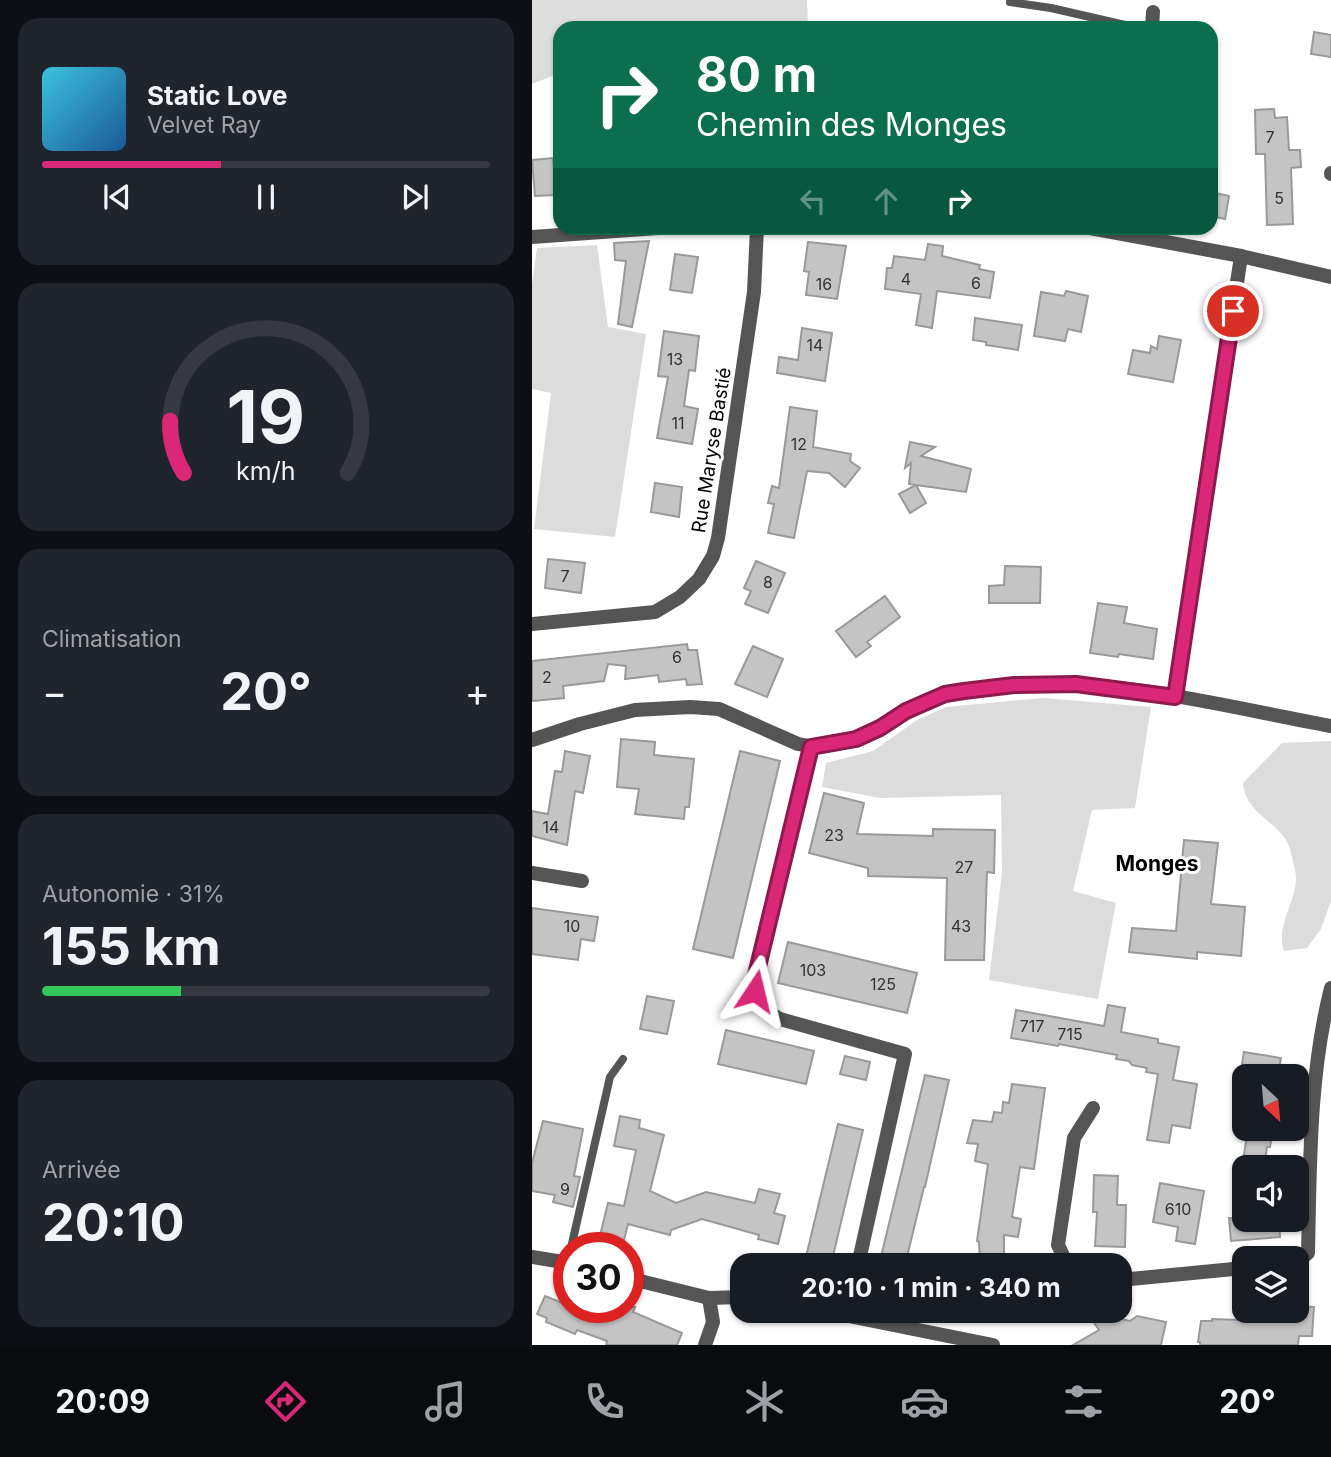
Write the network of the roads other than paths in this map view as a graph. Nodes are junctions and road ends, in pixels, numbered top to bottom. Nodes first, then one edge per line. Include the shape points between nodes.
1 (1010, 2) dead end
2 (1153, 12) dead end
3 (1108, 21) edge
4 (1152, 21) edge
5 (560, 235) edge
6 (757, 235) edge
7 (1152, 235) edge
8 (532, 237) edge
9 (1241, 256) junction
10 (1331, 277) edge
11 (532, 624) edge
12 (1175, 697) junction
13 (1331, 726) edge
14 (532, 740) edge
15 (811, 747) junction
16 (532, 873) edge
17 (582, 881) dead end
18 (1331, 988) edge
19 (623, 1059) dead end
20 (1094, 1108) dead end
21 (575, 1232) edge
22 (1308, 1246) edge
23 (861, 1253) edge
24 (1062, 1253) edge
25 (532, 1256) edge
26 (553, 1259) edge
27 (1232, 1269) edge
28 (1132, 1279) edge
29 (644, 1282) edge
30 (730, 1297) edge
31 (709, 1298) junction
32 (893, 1323) edge
33 (705, 1345) edge
34 (993, 1345) edge

1 - 3 lane
2 - 4 street
5 - 8 street
6 - 11 street, Rue Maryse Bastié via 754,292 718,538 709,564 680,597 654,612
7 - 9 street
9 - 10 street
9 - 12 street
12 - 13 street
12 - 15 street via 1076,684 964,691 906,711 856,739
14 - 15 street via 622,713 690,707 719,709
15 - 23 street via 755,991 766,1012 780,1019 905,1054
16 - 17 street
18 - 22 street via 1321,1025 1312,1103
19 - 21 lane via 610,1077
20 - 24 street via 1073,1138 1058,1245
25 - 26 street
27 - 28 street
29 - 31 street
30 - 31 street
31 - 33 street via 713,1322
32 - 34 street

